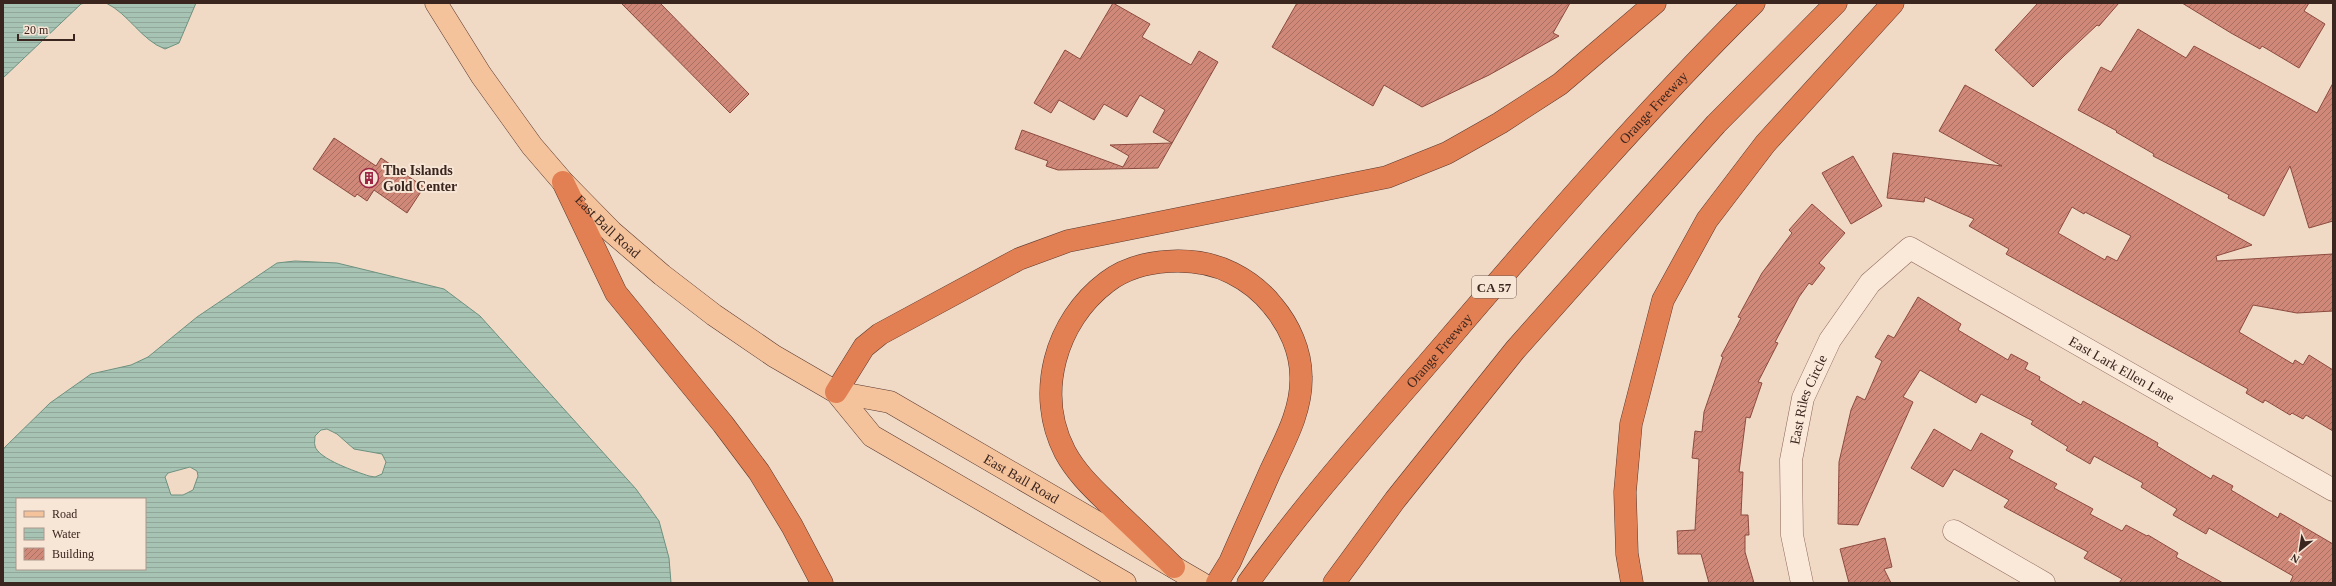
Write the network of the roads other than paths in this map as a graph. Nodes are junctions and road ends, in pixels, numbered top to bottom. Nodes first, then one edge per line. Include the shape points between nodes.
1 (436, 3) edge
2 (1655, 3) edge
3 (1754, 3) edge
4 (1836, 3) edge
5 (1893, 3) edge
6 (563, 182) junction
7 (1910, 248) joint
8 (836, 392) junction
9 (2333, 490) edge
10 (1395, 500) junction
11 (1954, 531) dead end
12 (1174, 567) junction
13 (822, 583) edge
14 (1125, 583) edge
15 (1201, 583) edge
16 (1217, 583) edge
17 (1248, 583) edge
18 (1334, 583) edge
19 (1346, 583) edge
20 (1632, 583) edge
21 (1802, 583) edge
22 (2044, 583) edge

1 - 6 main road, East Ball Road via 501,103 532,146
2 - 8 highway via 1560,84 1500,123 1447,153 1387,177 1068,241 1019,259 880,334 864,347
3 - 17 highway, Orange Freeway / CA 57 via 1696,60 1544,228 1286,529
4 - 10 highway via 1716,124 1520,344
5 - 20 highway via 1761,150 1707,220 1663,300 1631,424 1625,492 1627,554
6 - 8 main road, East Ball Road via 612,232 714,315 774,356
6 - 13 highway via 616,293 723,424 758,472 792,526
7 - 9 street, East Lark Ellen Lane
7 - 21 street, East Riles Circle via 1870,283 1830,340 1803,398 1791,460 1792,535
8 - 12 main road, East Ball Road via 890,402
8 - 14 main road, East Ball Road via 872,436
10 - 18 highway
10 - 19 highway
11 - 22 street
12 - 15 main road, East Ball Road
12 - 16 highway via 1078,474 1055,429 1051,406 1051,382 1062,338 1081,306 1108,281 1132,269 1159,262 1182,261 1209,265 1231,272 1249,282 1267,298 1291,334 1301,376 1300,399 1293,424 1230,562

